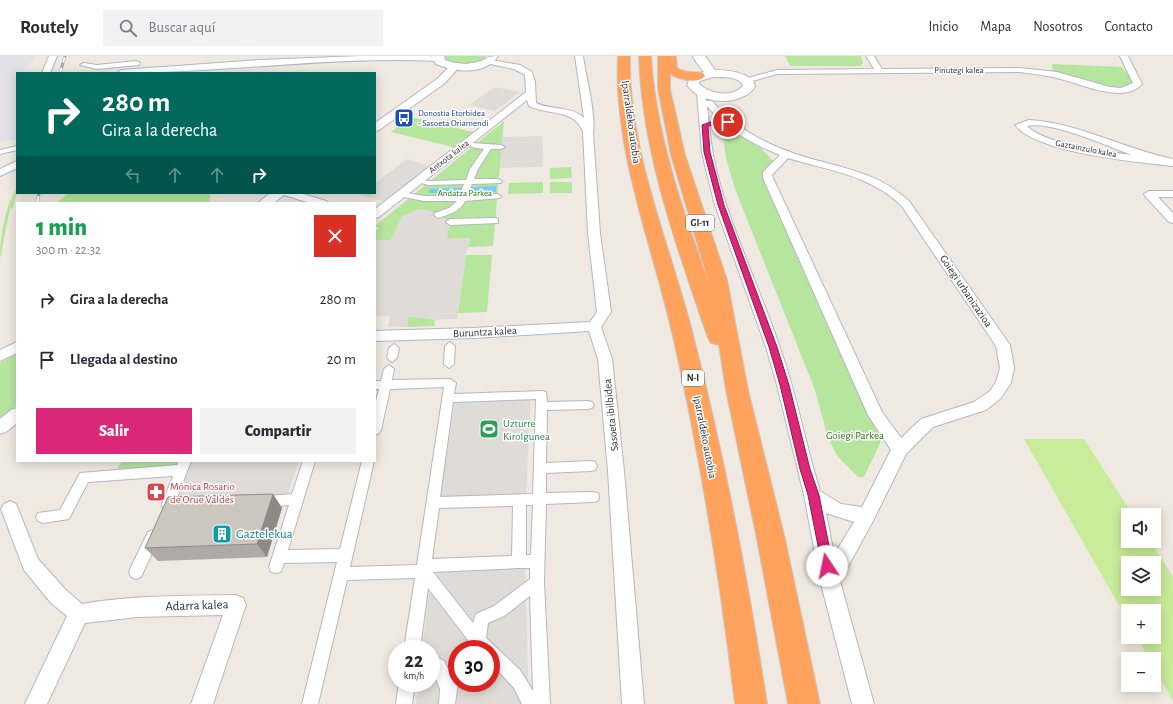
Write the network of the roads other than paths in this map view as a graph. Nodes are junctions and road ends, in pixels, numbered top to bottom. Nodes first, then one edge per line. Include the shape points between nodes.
1 (53, 56) edge
2 (224, 56) edge
3 (579, 56) edge
4 (612, 56) edge
5 (617, 56) edge
6 (645, 56) edge
7 (664, 56) edge
8 (670, 56) edge
9 (699, 56) edge
10 (870, 56) edge
11 (1124, 56) edge
12 (438, 57) edge
13 (490, 59) edge
14 (620, 64) edge
15 (85, 65) edge
16 (454, 67) junction
17 (95, 70) edge
18 (880, 71) junction
19 (46, 72) edge
20 (133, 72) edge
21 (712, 73) junction
22 (699, 76) junction
23 (745, 80) junction
24 (701, 92) junction
25 (530, 93) junction
26 (714, 99) junction
27 (586, 106) junction
28 (566, 112) junction
29 (728, 122) junction
30 (705, 125) junction
31 (376, 127) edge
32 (588, 131) junction
33 (474, 146) dead end
34 (489, 147) junction
35 (16, 148) edge
36 (501, 148) dead end
37 (1108, 149) junction
38 (0, 152) edge
39 (787, 153) junction
40 (1173, 162) edge
41 (16, 165) edge
42 (0, 173) edge
43 (0, 181) edge
44 (419, 181) junction
45 (469, 181) junction
46 (498, 181) dead end
47 (278, 194) edge
48 (291, 194) edge
49 (402, 194) junction
50 (1173, 194) edge
51 (497, 196) dead end
52 (462, 198) junction
53 (266, 202) edge
54 (319, 202) edge
55 (376, 215) edge
56 (438, 215) dead end
57 (1173, 220) edge
58 (495, 221) dead end
59 (450, 222) dead end
60 (594, 326) junction
61 (376, 336) edge
62 (450, 346) dead end
63 (16, 348) edge
64 (0, 356) edge
65 (392, 358) dead end
66 (449, 364) dead end
67 (380, 385) edge
68 (737, 390) junction
69 (448, 398) junction
70 (378, 401) edge
71 (588, 405) dead end
72 (541, 406) junction
73 (16, 415) edge
74 (376, 419) edge
75 (0, 428) edge
76 (900, 449) junction
77 (309, 462) edge
78 (368, 462) edge
79 (183, 466) edge
80 (591, 466) dead end
81 (540, 468) junction
82 (814, 495) junction
83 (593, 497) dead end
84 (520, 499) junction
85 (539, 499) junction
86 (297, 500) junction
87 (248, 501) edge
88 (433, 503) junction
89 (10, 509) dead end
90 (867, 515) junction
91 (43, 517) dead end
92 (345, 555) junction
93 (519, 562) junction
94 (538, 562) junction
95 (423, 569) junction
96 (136, 572) dead end
97 (341, 574) junction
98 (830, 580) junction
99 (537, 582) junction
100 (79, 614) junction
101 (413, 640) edge
102 (475, 640) edge
103 (479, 640) edge
104 (500, 661) edge
105 (440, 669) edge
106 (406, 692) edge
107 (448, 697) edge
108 (36, 704) edge
109 (202, 704) edge
110 (310, 704) edge
111 (404, 704) edge
112 (530, 704) edge
113 (542, 704) edge
114 (633, 704) edge
115 (751, 704) edge
116 (804, 704) edge
117 (864, 704) edge

1 - 19 street
2 - 17 street
3 - 27 street
4 - 14 highway
5 - 14 highway
6 - 68 highway via 649,101 660,161 695,276
7 - 68 highway, GI-11 via 664,90 678,155 718,280
8 - 22 highway via 671,69 679,75
9 - 21 main road
10 - 18 street
11 - 18 street, Pinutegi kalea via 1138,84 1131,89 1108,89 1057,75 1020,70
12 - 16 main road via 440,62
12 - 20 street via 310,59
13 - 16 main road via 466,67
13 - 25 street via 517,67 529,74
14 - 115 highway, Iparraldeko autobia / N-I via 635,160 706,430
15 - 17 street
16 - 31 street via 441,81
18 - 23 street, Pinutegi kalea via 777,72
21 - 22 main road
21 - 23 main road via 727,74
22 - 24 main road via 695,79 694,85
23 - 26 main road via 749,87 743,93
24 - 26 main road
24 - 30 street
25 - 28 street via 532,104 538,108
25 - 44 street, Antxota kalea
26 - 29 street, Goiegi urbanizazioa via 715,112
26 - 30 street via 705,109
27 - 28 street
27 - 32 street via 590,121
28 - 32 street via 583,120
29 - 30 street
29 - 39 street, Goiegi urbanizazioa via 756,140
30 - 82 street via 707,152 721,205 785,385 805,469
32 - 60 street via 594,233 604,312
33 - 34 street
34 - 36 street
34 - 45 street
35 - 38 street
37 - 37 street, Gaztainzulo kalea via 1087,136 1054,126 1028,123 1020,125 1024,130 1058,145
37 - 40 street, Gaztainzulo kalea
39 - 76 street via 770,170 768,178 876,415
39 - 76 street, Goiegi urbanizazioa via 871,178 894,192 905,203 1003,346 1007,368 1004,383 995,395 980,406 927,423
41 - 42 street
42 - 43 street via 3,176
44 - 45 street
44 - 49 street, Antxota kalea
45 - 46 street
45 - 52 street
47 - 53 street
48 - 54 street
49 - 52 street via 411,197
49 - 55 street, Antxota kalea
50 - 57 street via 1149,194
51 - 52 street
52 - 56 street via 460,204 452,210
58 - 59 street
60 - 61 street, Buruntza kalea
60 - 114 street, Sasoeta ibilbidea via 605,359
62 - 66 street
63 - 64 street
65 - 67 street
67 - 69 street via 450,384
67 - 70 street
68 - 116 highway via 771,539
69 - 72 street via 542,394
69 - 88 street
70 - 74 street
71 - 72 street
72 - 81 street
73 - 75 street
76 - 90 street, Goiegi urbanizazioa
77 - 86 street
78 - 92 street
79 - 91 street via 84,477 64,515
79 - 96 street via 174,504 160,521
80 - 81 street
81 - 85 street
82 - 90 street via 830,508 842,513
82 - 98 street
83 - 85 street
84 - 85 street
84 - 88 street
84 - 93 street
85 - 94 street
86 - 87 street
86 - 92 street via 278,562
88 - 95 street
89 - 100 street via 31,564 58,596
90 - 98 street, Goiegi urbanizazioa
92 - 97 street
93 - 94 street
93 - 95 street
94 - 99 street
95 - 97 street
95 - 101 street
95 - 102 street
97 - 110 street
98 - 117 street
99 - 103 street via 505,607 481,619
99 - 113 street
100 - 108 street
100 - 109 street, Adarra kalea via 124,608 236,605
104 - 112 street via 528,695
105 - 107 street
106 - 111 street

